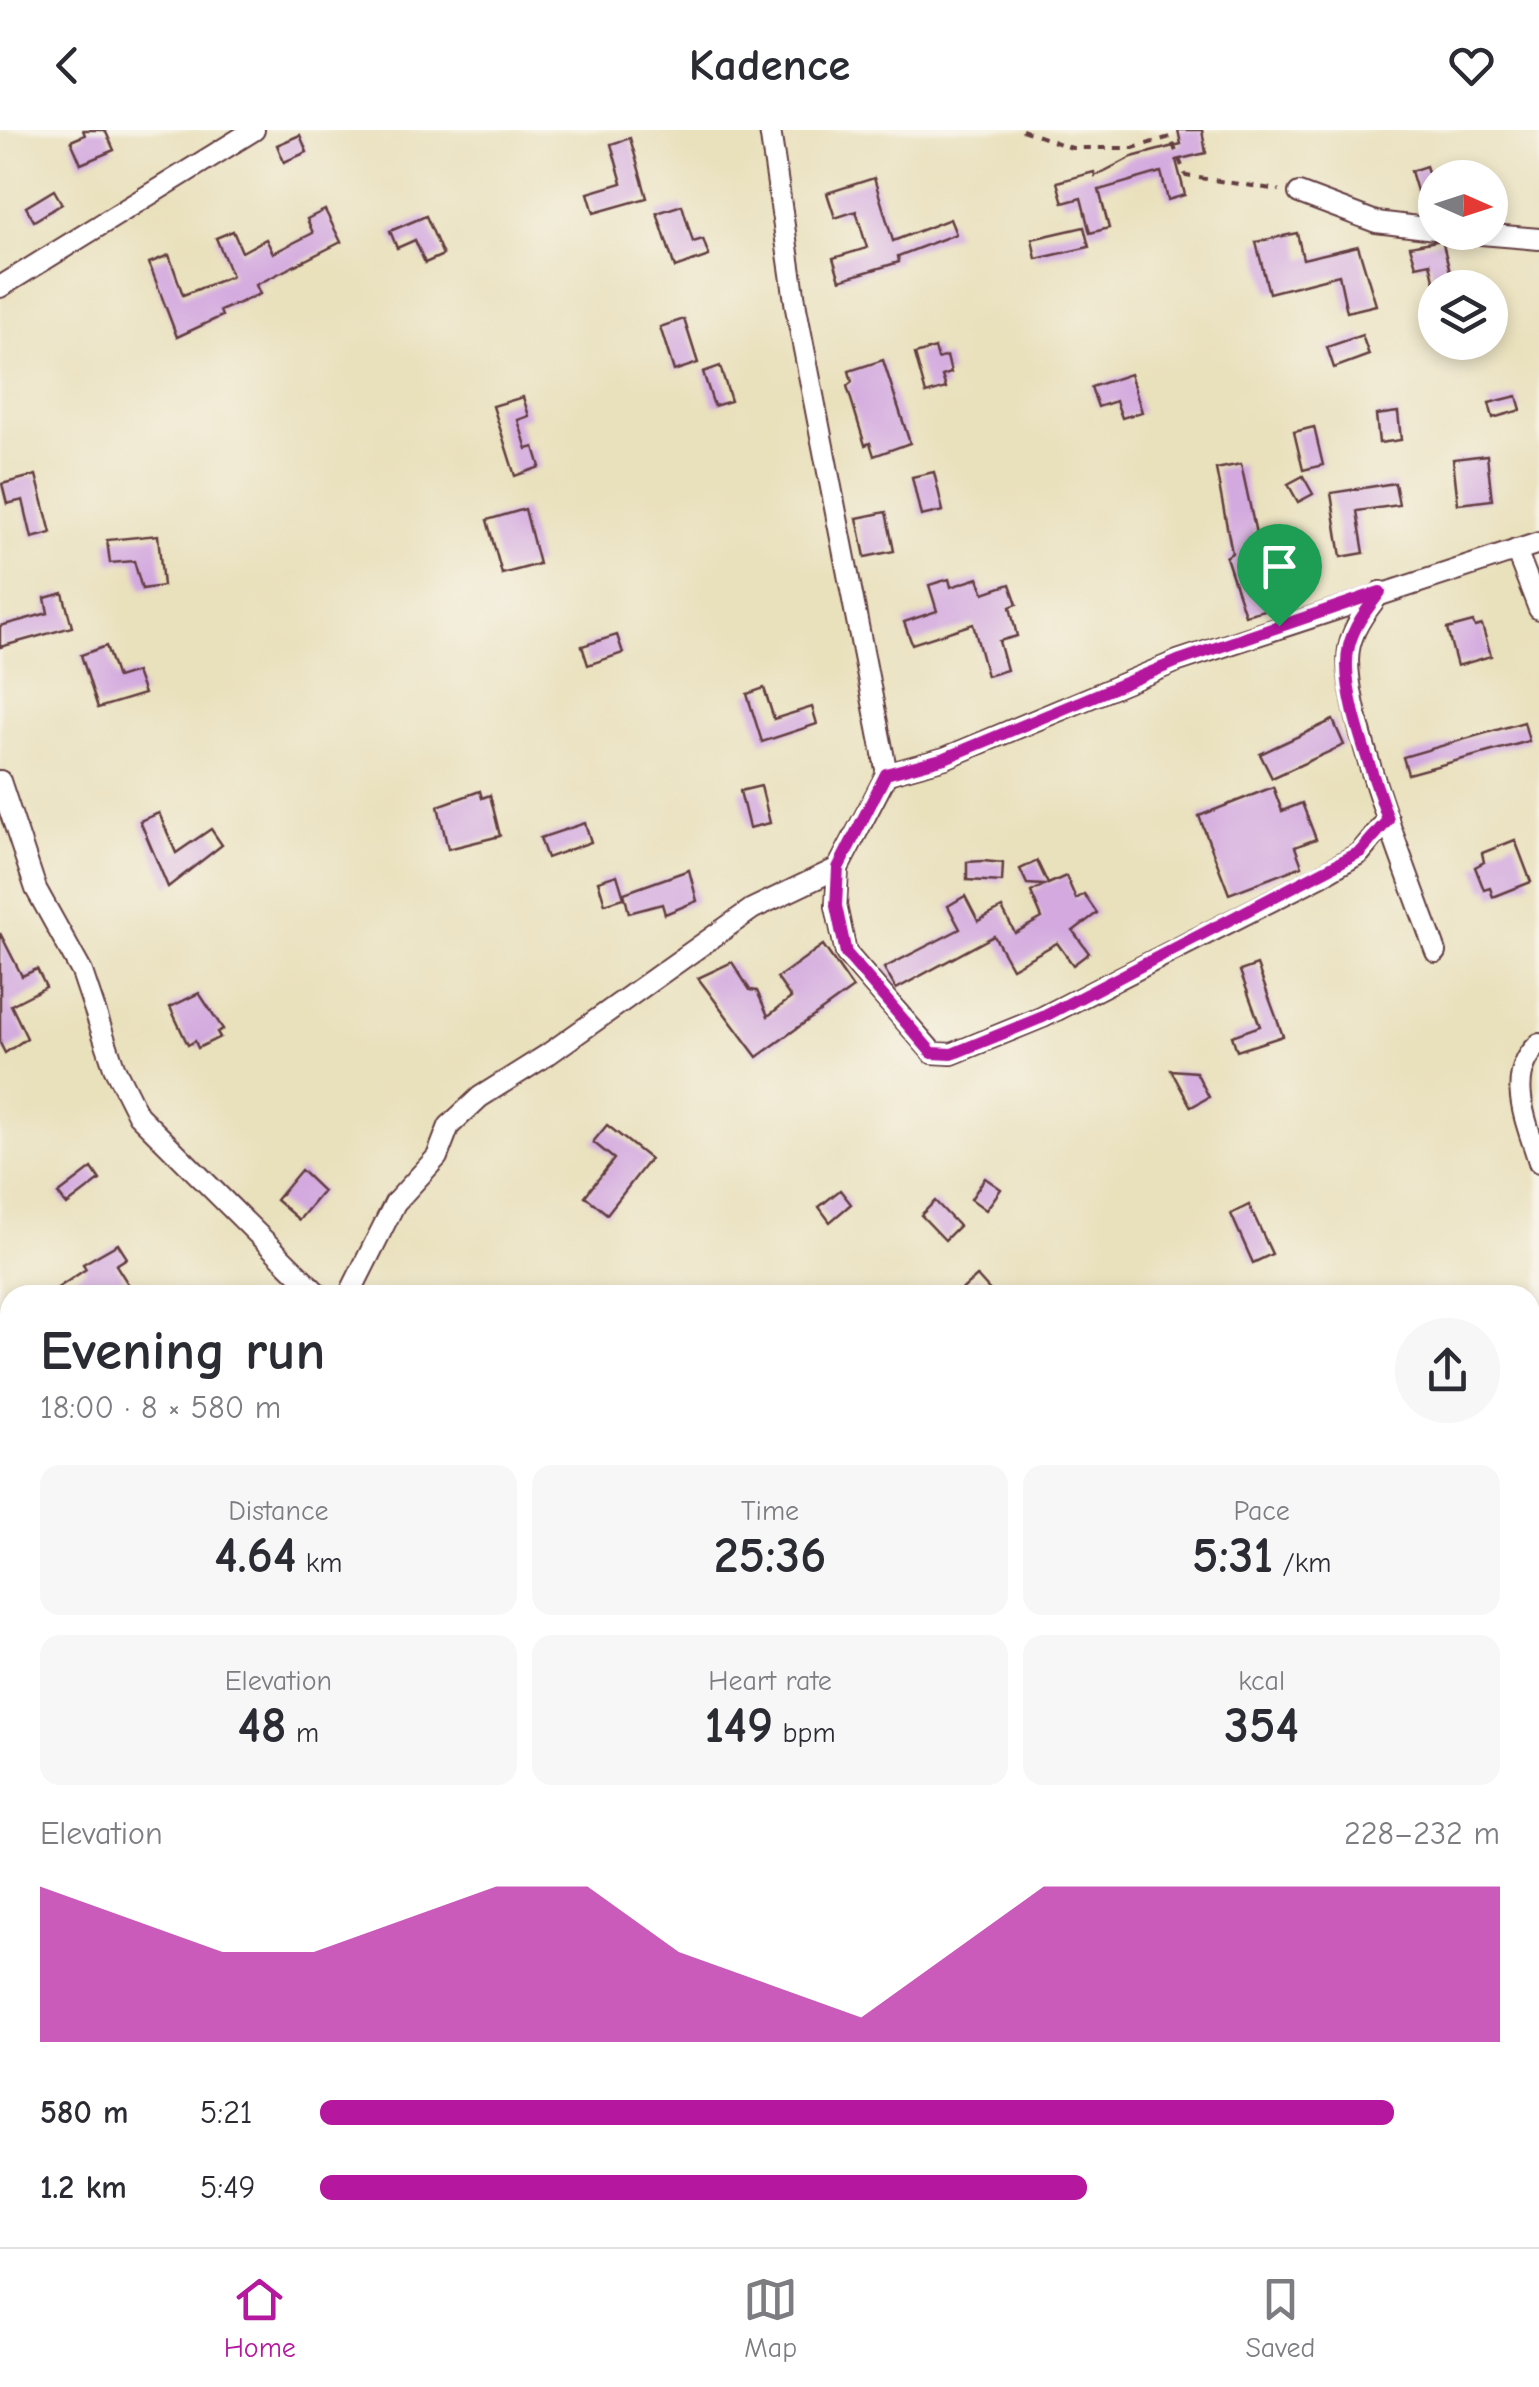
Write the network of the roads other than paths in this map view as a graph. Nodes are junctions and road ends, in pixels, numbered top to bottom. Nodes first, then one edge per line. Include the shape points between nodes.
1 (254, 130) edge
2 (770, 130) edge
3 (1300, 193) road end
4 (1418, 227) edge
5 (1508, 236) edge
6 (1539, 239) edge
7 (0, 286) edge
8 (1539, 543) edge
9 (1516, 550) junction
10 (1380, 592) junction
11 (1539, 609) edge
12 (886, 774) junction
13 (0, 781) edge
14 (1388, 820) junction
15 (838, 868) junction
16 (1436, 952) dead end
17 (1539, 1044) edge
18 (1539, 1162) edge
19 (308, 1285) edge
20 (354, 1285) edge

1 - 7 street
2 - 12 street via 796,308
3 - 4 street via 1376,222
5 - 6 street
8 - 9 street
9 - 10 street
9 - 11 street
10 - 12 street via 1178,661 945,758
10 - 14 street via 1349,646 1348,682
12 - 15 street
13 - 19 street via 36,889 82,972 138,1115
14 - 15 street via 1360,852 1320,876 1043,1017 952,1054 932,1053 846,953 836,906
14 - 16 street
15 - 20 street via 752,908 480,1096 449,1126 436,1157 395,1203
17 - 18 street via 1518,1078

